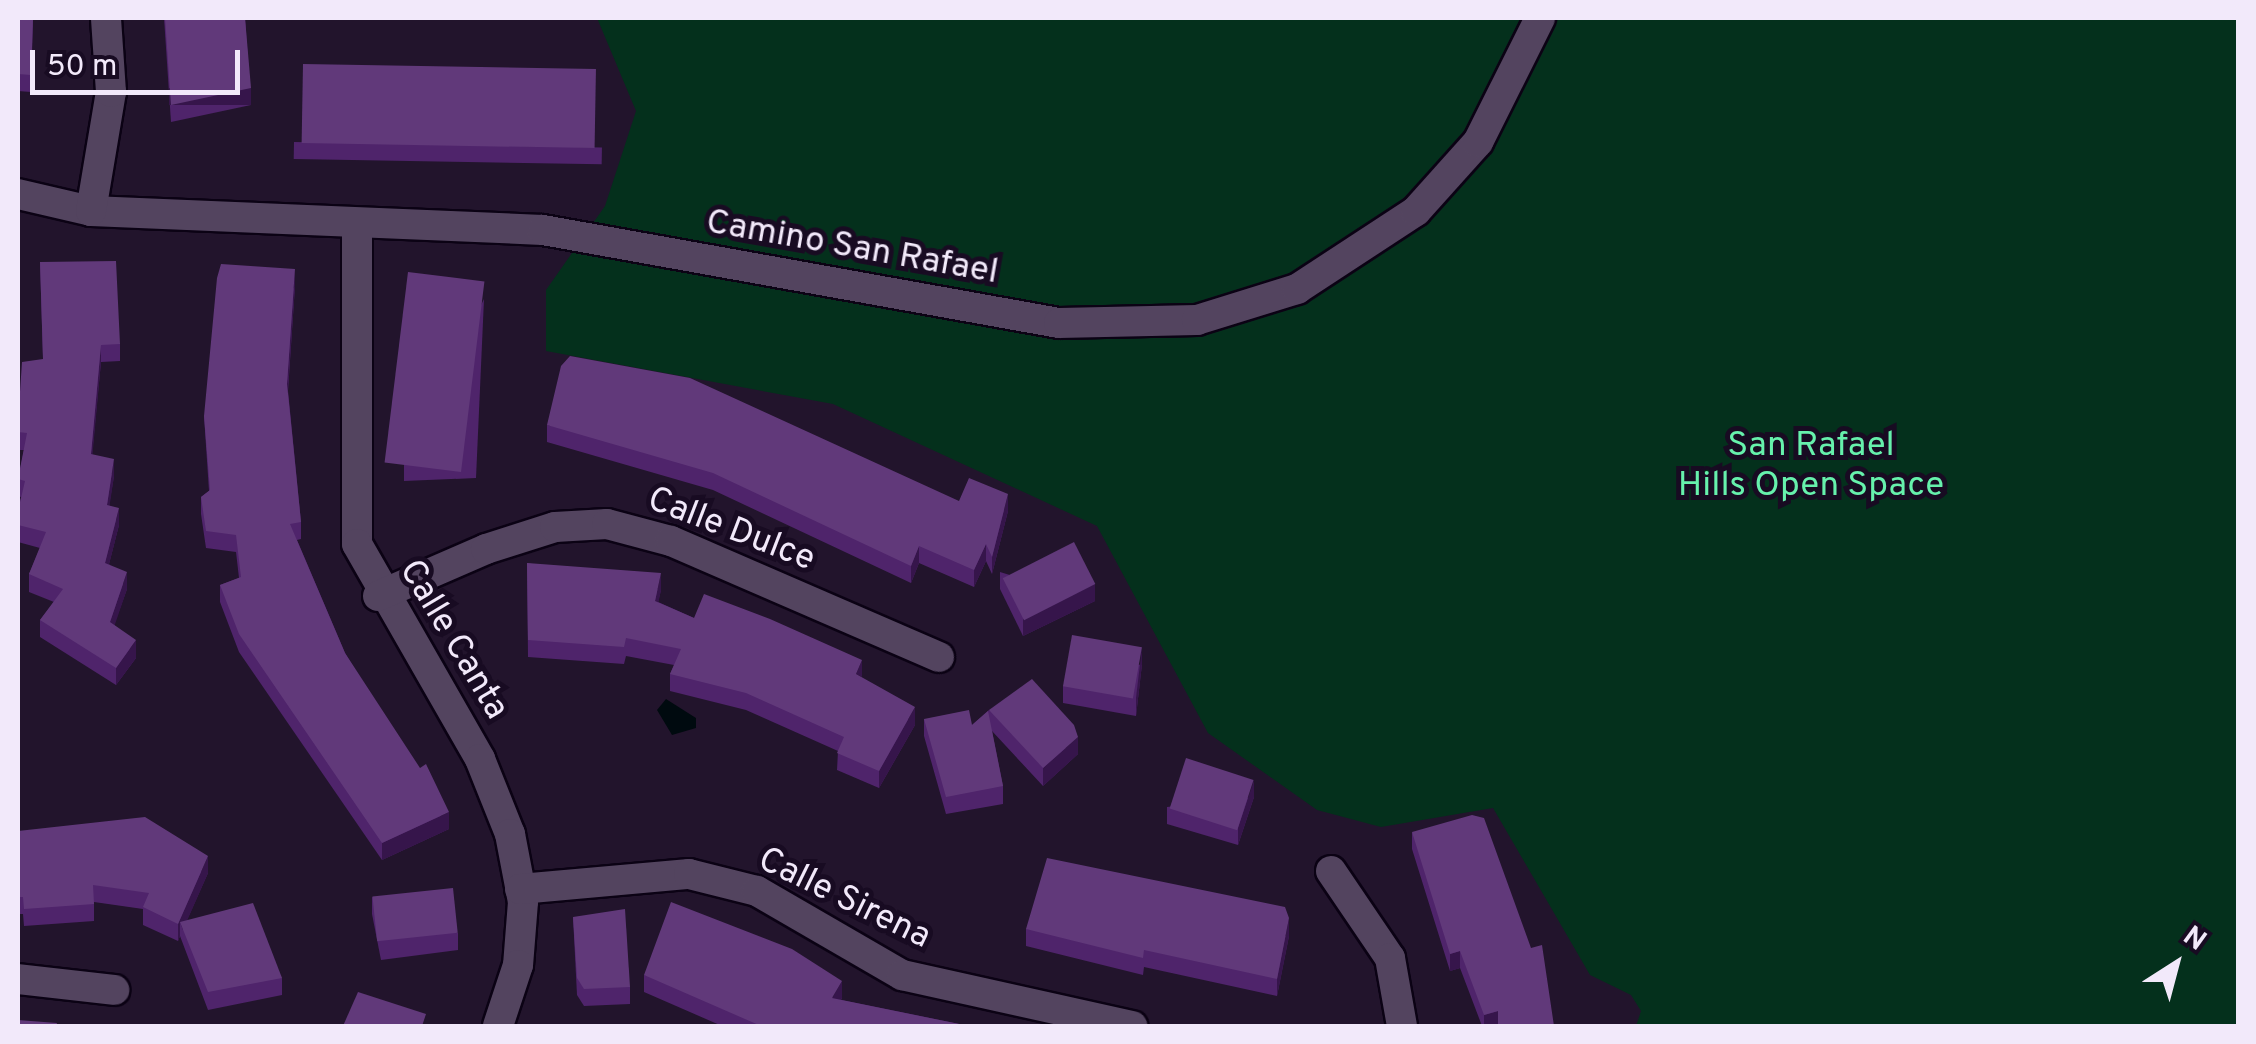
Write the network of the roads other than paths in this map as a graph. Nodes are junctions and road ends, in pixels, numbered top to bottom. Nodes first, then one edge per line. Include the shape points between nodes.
1 (106, 18) edge
2 (1540, 18) edge
3 (18, 194) edge
4 (90, 211) junction
5 (356, 223) junction
6 (378, 596) junction
7 (939, 657) dead end
8 (1331, 871) dead end
9 (520, 889) junction
10 (18, 979) edge
11 (114, 990) dead end
12 (498, 1026) edge
13 (1132, 1026) edge
14 (1402, 1026) edge

1 - 4 street via 111,92
2 - 5 street, Camino San Rafael via 1478,142 1416,211 1297,288 1197,320 1058,323 543,230
3 - 4 street, Camino San Rafael
4 - 5 street, Camino San Rafael
5 - 6 street, Calle Canta via 357,544
6 - 7 street, Calle Dulce via 486,548 555,527 607,524 670,540
6 - 9 street, Calle Canta via 480,759
8 - 14 street via 1390,958
9 - 12 street, Calle Canta via 518,965
9 - 13 street, Calle Sirena via 689,874 757,891 902,975
10 - 11 street

